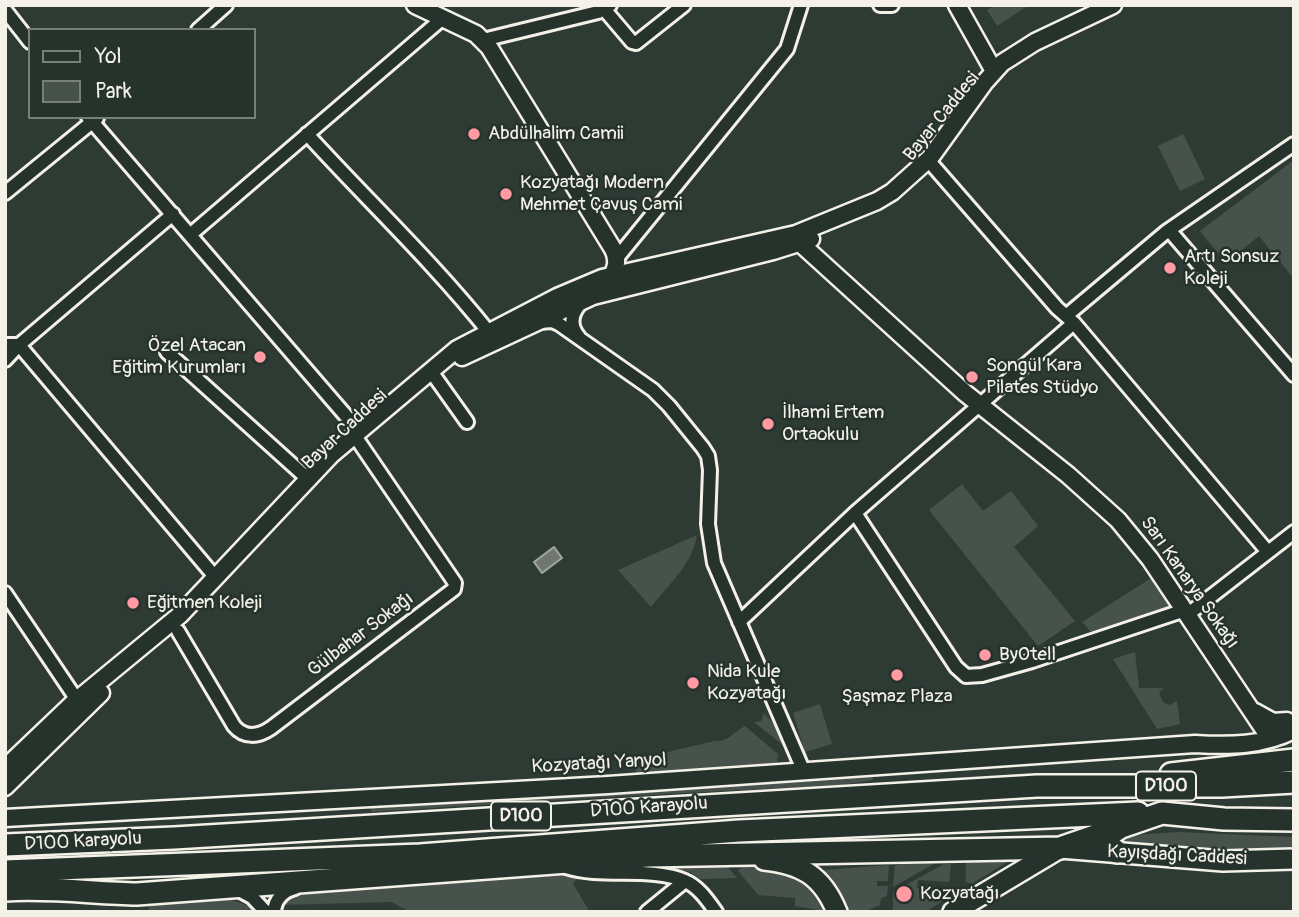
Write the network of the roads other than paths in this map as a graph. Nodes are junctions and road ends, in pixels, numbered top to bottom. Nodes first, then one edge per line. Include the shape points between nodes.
1 (226, 5) edge
2 (415, 5) edge
3 (684, 5) edge
4 (801, 5) edge
5 (880, 5) edge
6 (892, 5) edge
7 (957, 5) edge
8 (1113, 5) edge
9 (607, 7) edge
10 (5, 10) edge
11 (443, 18) junction
12 (200, 28) edge
13 (28, 39) edge
14 (483, 40) junction
15 (1001, 71) junction
16 (93, 119) edge
17 (307, 134) junction
18 (1294, 144) edge
19 (930, 163) junction
20 (5, 193) edge
21 (173, 214) junction
22 (1169, 230) junction
23 (191, 234) junction
24 (798, 239) junction
25 (617, 258) junction
26 (612, 275) junction
27 (588, 298) junction
28 (538, 322) junction
29 (1067, 322) junction
30 (495, 334) junction
31 (579, 337) junction
32 (5, 345) edge
33 (19, 345) junction
34 (167, 352) dead end
35 (5, 360) edge
36 (1294, 374) edge
37 (435, 377) junction
38 (978, 404) junction
39 (467, 422) dead end
40 (359, 436) junction
41 (308, 479) junction
42 (855, 513) junction
43 (1294, 532) edge
44 (1268, 552) junction
45 (216, 578) junction
46 (5, 593) edge
47 (1186, 612) junction
48 (739, 622) junction
49 (178, 631) junction
50 (77, 700) junction
51 (1249, 707) junction
52 (1291, 725) edge
53 (1264, 730) junction
54 (1240, 736) junction
55 (1195, 744) junction
56 (1294, 760) edge
57 (5, 768) edge
58 (804, 772) junction
59 (1294, 782) edge
60 (1037, 786) junction
61 (5, 787) edge
62 (1294, 805) edge
63 (1162, 813) junction
64 (5, 818) edge
65 (1294, 820) edge
66 (1124, 824) junction
67 (5, 845) edge
68 (1060, 848) junction
69 (1116, 852) junction
70 (420, 855) junction
71 (721, 856) junction
72 (1294, 859) edge
73 (555, 864) junction
74 (5, 871) edge
75 (316, 881) junction
76 (685, 881) junction
77 (230, 887) junction
78 (37, 888) junction
79 (5, 890) edge
80 (266, 912) edge
81 (274, 912) edge
82 (647, 912) edge
83 (716, 912) edge
84 (837, 912) edge
85 (953, 912) edge

1 - 12 street
2 - 11 main road
3 - 9 street via 636,43
4 - 25 street via 785,51
5 - 6 street
7 - 15 main road
8 - 15 main road, Bayar Caddesi
9 - 14 street
10 - 13 street
11 - 14 main road
11 - 17 street
14 - 25 main road
15 - 19 main road, Bayar Caddesi
16 - 20 street
16 - 21 street
17 - 23 street
17 - 30 street
18 - 22 street
19 - 24 main road, Bayar Caddesi via 882,208 838,229
19 - 29 street
21 - 23 street
21 - 33 street
22 - 29 street
22 - 36 street
23 - 40 street
24 - 26 main road, Bayar Caddesi
24 - 27 main road, Bayar Caddesi
24 - 38 main road, Sarı Kanarya Sokağı
25 - 26 main road
26 - 27 main road
26 - 30 main road, Bayar Caddesi via 573,289
27 - 28 main road, Bayar Caddesi
27 - 31 street via 576,309 572,321
28 - 30 main road, Bayar Caddesi
28 - 31 street via 555,322
29 - 38 street
29 - 44 street
30 - 37 main road, Bayar Caddesi
30 - 40 main road, Bayar Caddesi via 453,351
31 - 48 street via 658,395 707,454 711,549
32 - 33 street
33 - 35 street
33 - 45 street
34 - 41 street
37 - 39 street
37 - 40 main road, Bayar Caddesi
38 - 42 street
38 - 47 main road, Sarı Kanarya Sokağı via 1118,520
40 - 41 main road, Bayar Caddesi
40 - 49 main road, Bayar Caddesi
40 - 49 street, Gülbahar Sokağı via 455,583 454,589 258,734 236,730
41 - 45 main road, Bayar Caddesi
42 - 47 street via 956,667 967,676 1032,661
42 - 48 street
43 - 44 street
44 - 47 street
45 - 50 main road, Bayar Caddesi via 172,623
46 - 50 street
47 - 51 main road, Sarı Kanarya Sokağı
48 - 58 street
49 - 61 main road, Bayar Caddesi via 84,708
50 - 57 main road, Bayar Caddesi
51 - 52 main road via 1268,721
51 - 53 main road, Sarı Kanarya Sokağı
51 - 54 main road via 1250,723
52 - 53 main road via 1273,735
52 - 55 main road via 1257,743
53 - 54 main road
54 - 55 main road
55 - 58 main road, Kozyatağı Yanyol
56 - 60 highway
58 - 64 main road, Kozyatağı Yanyol
59 - 60 highway, D100 Karayolu / D100
60 - 67 highway, D100 Karayolu / D100
62 - 63 highway, D100 Karayolu / D100
63 - 65 highway
63 - 66 highway, D100
63 - 70 highway, D100 Karayolu / D100 via 739,831
66 - 68 highway, D100
66 - 69 highway via 1109,835 1107,844
68 - 69 main road, Kayışdağı Caddesi
68 - 71 highway, D100
68 - 85 main road
69 - 72 main road, Kayışdağı Caddesi via 1223,861
70 - 74 highway, D100 Karayolu / D100
70 - 78 highway via 283,871
71 - 73 highway, D100 via 648,856
71 - 84 main road via 803,868
73 - 75 highway, D100
73 - 76 street via 581,872
75 - 77 highway, D100
75 - 81 street via 287,890
76 - 82 street
76 - 83 street
77 - 78 highway, D100 via 137,894
77 - 80 street via 252,897
78 - 79 highway, D100

